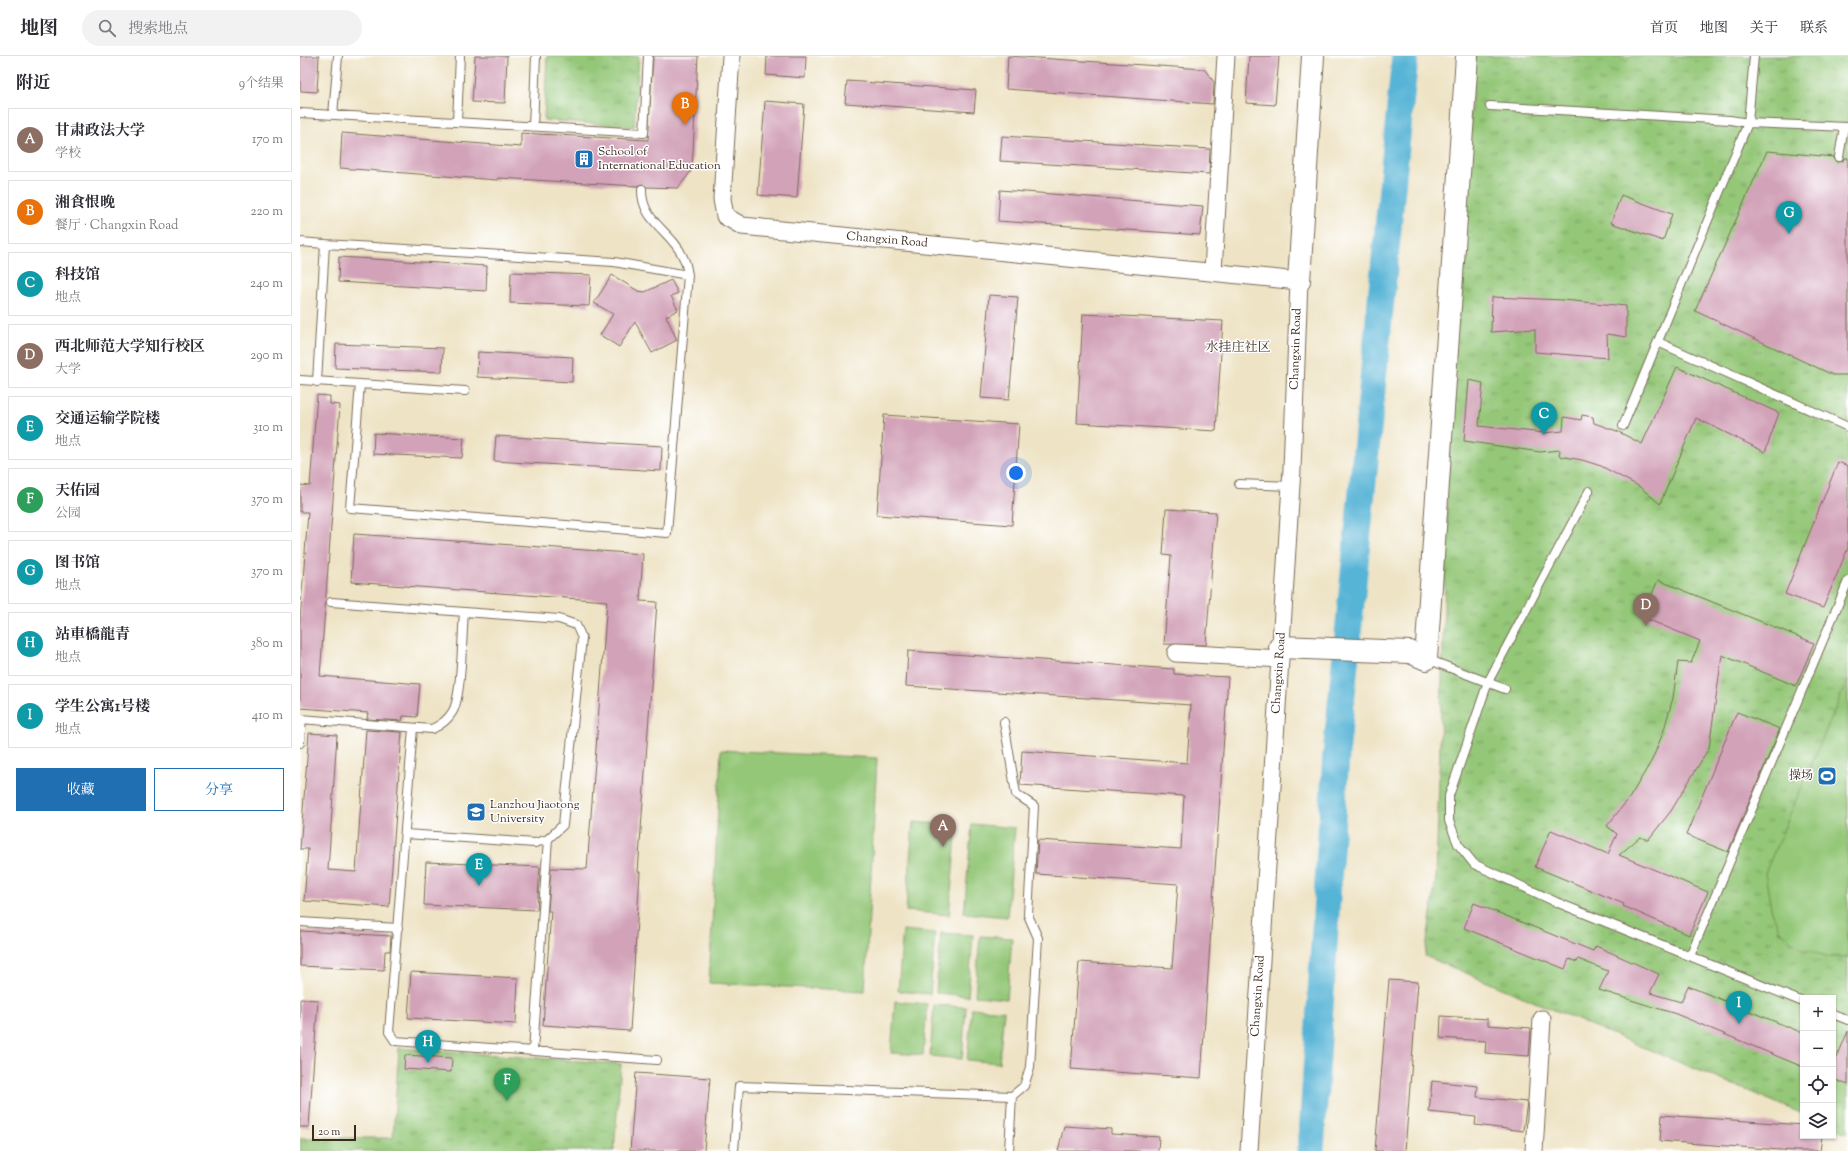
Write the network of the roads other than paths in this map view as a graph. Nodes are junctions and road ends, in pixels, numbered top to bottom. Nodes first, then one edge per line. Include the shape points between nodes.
1 (338, 56) edge
2 (460, 56) edge
3 (536, 56) edge
4 (648, 56) edge
5 (731, 56) edge
6 (1226, 56) edge
7 (1313, 56) edge
8 (1467, 56) edge
9 (1754, 56) edge
10 (1490, 106) dead end
11 (300, 113) edge
12 (333, 115) junction
13 (457, 122) junction
14 (1748, 123) junction
15 (533, 127) junction
16 (1846, 127) edge
17 (1839, 157) dead end
18 (642, 189) dead end
19 (300, 242) edge
20 (325, 244) junction
21 (1212, 271) junction
22 (688, 275) junction
23 (1299, 280) junction
24 (1658, 342) junction
25 (300, 380) edge
26 (317, 382) junction
27 (360, 384) junction
28 (465, 391) dead end
29 (1623, 426) dead end
30 (1848, 427) edge
31 (1239, 484) dead end
32 (1291, 486) junction
33 (1589, 491) dead end
34 (1848, 581) edge
35 (330, 602) dead end
36 (464, 612) junction
37 (1176, 653) dead end
38 (1280, 653) junction
39 (1426, 659) junction
40 (1488, 682) junction
41 (1505, 689) dead end
42 (301, 719) edge
43 (1004, 722) dead end
44 (413, 728) junction
45 (300, 743) edge
46 (406, 834) junction
47 (548, 839) junction
48 (300, 922) edge
49 (398, 928) junction
50 (1690, 956) junction
51 (1800, 1001) edge
52 (1836, 1015) edge
53 (1542, 1019) dead end
54 (1848, 1020) edge
55 (533, 1051) junction
56 (657, 1060) dead end
57 (1012, 1096) junction
58 (734, 1151) edge
59 (1009, 1151) edge
60 (1248, 1151) edge
61 (1534, 1151) edge

1 - 12 lane
2 - 13 lane
3 - 15 lane
4 - 15 lane via 644,135
5 - 21 street, Changxin Road via 722,199 725,216 742,226
6 - 21 street
7 - 23 street
8 - 39 street
9 - 14 lane
10 - 14 lane
11 - 12 lane
12 - 13 lane
13 - 15 lane
14 - 16 lane
14 - 24 lane
16 - 17 lane
18 - 22 lane via 648,216 683,256
19 - 20 lane
20 - 22 lane via 614,262
20 - 26 lane
21 - 23 street, Changxin Road
22 - 27 lane via 667,533 350,508
23 - 32 street, Changxin Road
24 - 29 lane
24 - 30 lane
25 - 26 lane
26 - 27 lane
27 - 28 lane
31 - 32 lane
32 - 38 street, Changxin Road
33 - 40 lane
34 - 50 lane
35 - 36 lane
36 - 44 lane via 457,695 453,710 444,722 432,730
36 - 47 lane via 559,619 576,626 582,638 563,825
37 - 38 street
38 - 39 street via 1331,649 1410,652
38 - 60 street, Changxin Road
39 - 40 lane
40 - 41 lane
40 - 50 lane via 1449,796 1449,821 1458,844 1474,864 1556,902
42 - 44 lane
42 - 45 lane
43 - 57 lane via 1016,794 1034,806 1028,915 1038,938 1030,1067 1024,1086
44 - 46 lane
46 - 47 lane via 535,843
46 - 49 lane
47 - 55 lane
48 - 49 lane
49 - 55 lane via 389,1032 395,1041
50 - 51 lane
52 - 54 lane
53 - 61 street
55 - 56 lane
57 - 58 lane via 739,1086
57 - 59 lane

